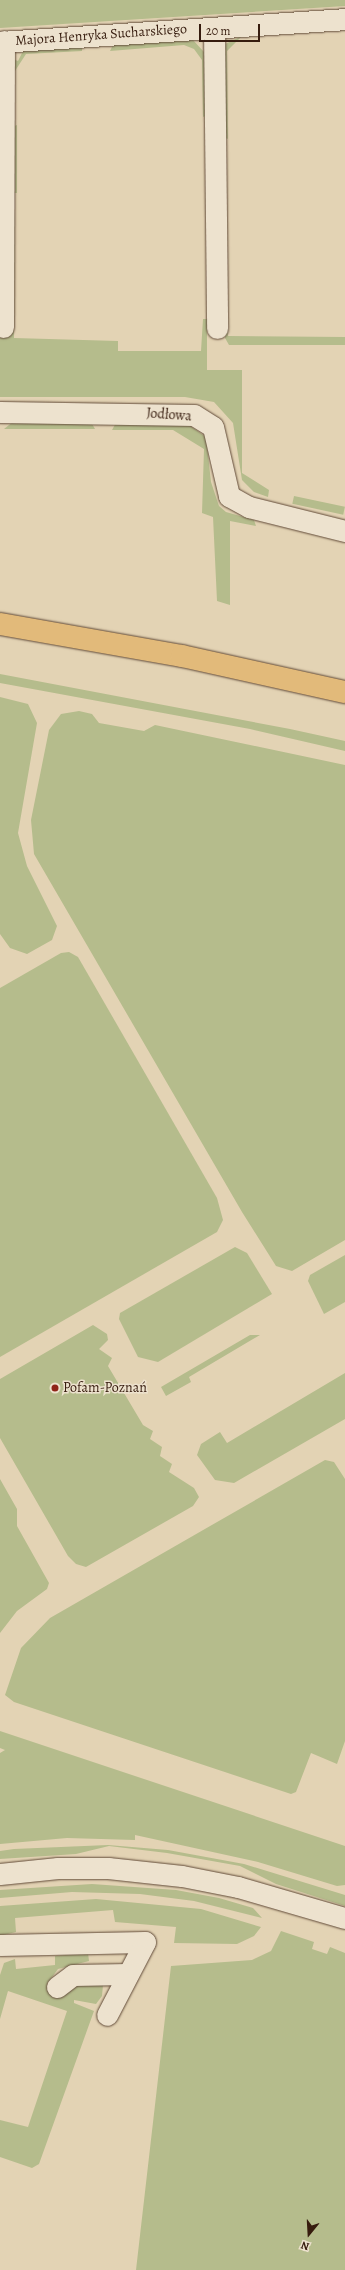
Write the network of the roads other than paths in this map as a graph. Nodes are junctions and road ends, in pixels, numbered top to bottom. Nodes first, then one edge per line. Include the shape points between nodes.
1 (345, 19) edge
2 (214, 28) junction
3 (2, 42) edge
4 (3, 327) dead end
5 (217, 328) dead end
6 (0, 412) edge
7 (345, 530) edge
8 (0, 624) edge
9 (345, 692) edge
10 (0, 1874) edge
11 (345, 1918) edge
12 (0, 1945) edge
13 (128, 1974) junction
14 (57, 1987) dead end
15 (107, 2015) dead end

1 - 2 street, Majora Henryka Sucharskiego
2 - 3 street, Majora Henryka Sucharskiego
2 - 5 street
3 - 4 street
6 - 7 street, Jodłowa via 194,415 213,427 229,496 256,509
8 - 9 main road via 182,656
10 - 11 street via 79,1868 174,1875 238,1887
12 - 13 street via 145,1942
13 - 14 street via 73,1975
13 - 15 street

